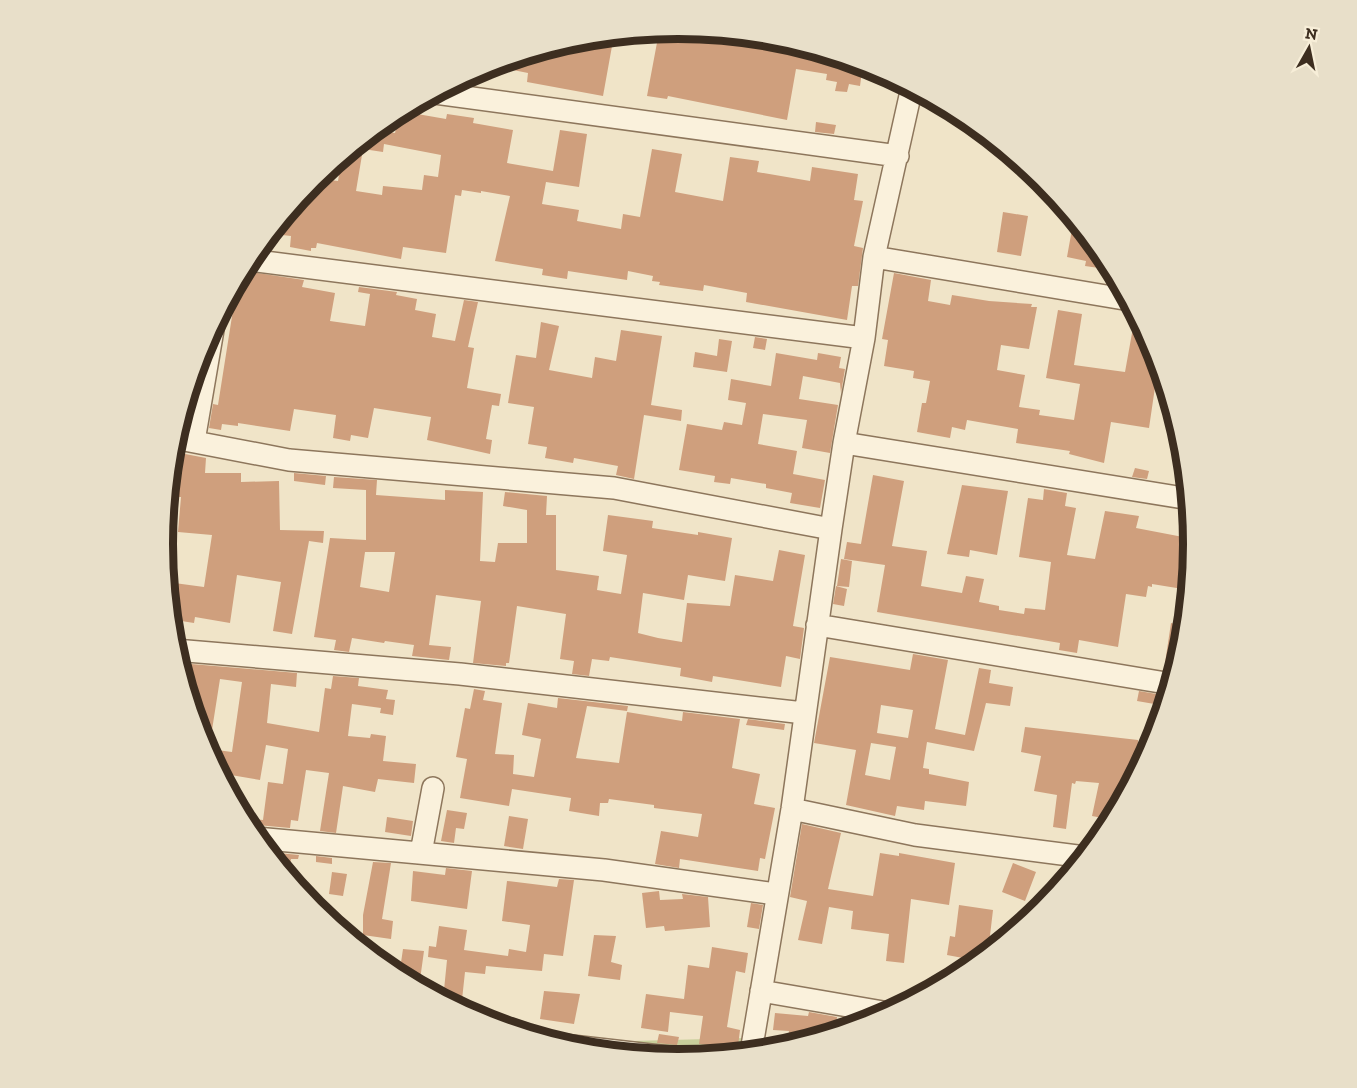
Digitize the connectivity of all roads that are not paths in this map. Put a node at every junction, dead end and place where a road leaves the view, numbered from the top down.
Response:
1 (448, 95) edge
2 (910, 96) edge
3 (898, 156) junction
4 (874, 257) junction
5 (260, 261) edge
6 (1119, 298) edge
7 (864, 338) junction
8 (184, 440) edge
9 (844, 443) junction
10 (1181, 498) edge
11 (831, 529) junction
12 (817, 625) junction
13 (185, 651) edge
14 (1164, 683) edge
15 (804, 713) junction
16 (433, 788) dead end
17 (792, 809) junction
18 (269, 839) edge
19 (421, 853) junction
20 (1075, 856) edge
21 (776, 894) junction
22 (761, 991) junction
23 (873, 1010) edge
24 (752, 1043) edge

1 - 3 street
2 - 3 street
3 - 4 street
4 - 6 street
4 - 7 street
5 - 7 street
7 - 9 street
8 - 11 street
9 - 10 street
9 - 11 street
11 - 12 street
12 - 14 street
12 - 15 street
13 - 15 street
15 - 17 street
16 - 19 street
17 - 20 street
17 - 21 street
18 - 19 street
19 - 21 street
21 - 22 street
22 - 23 street
22 - 24 street

